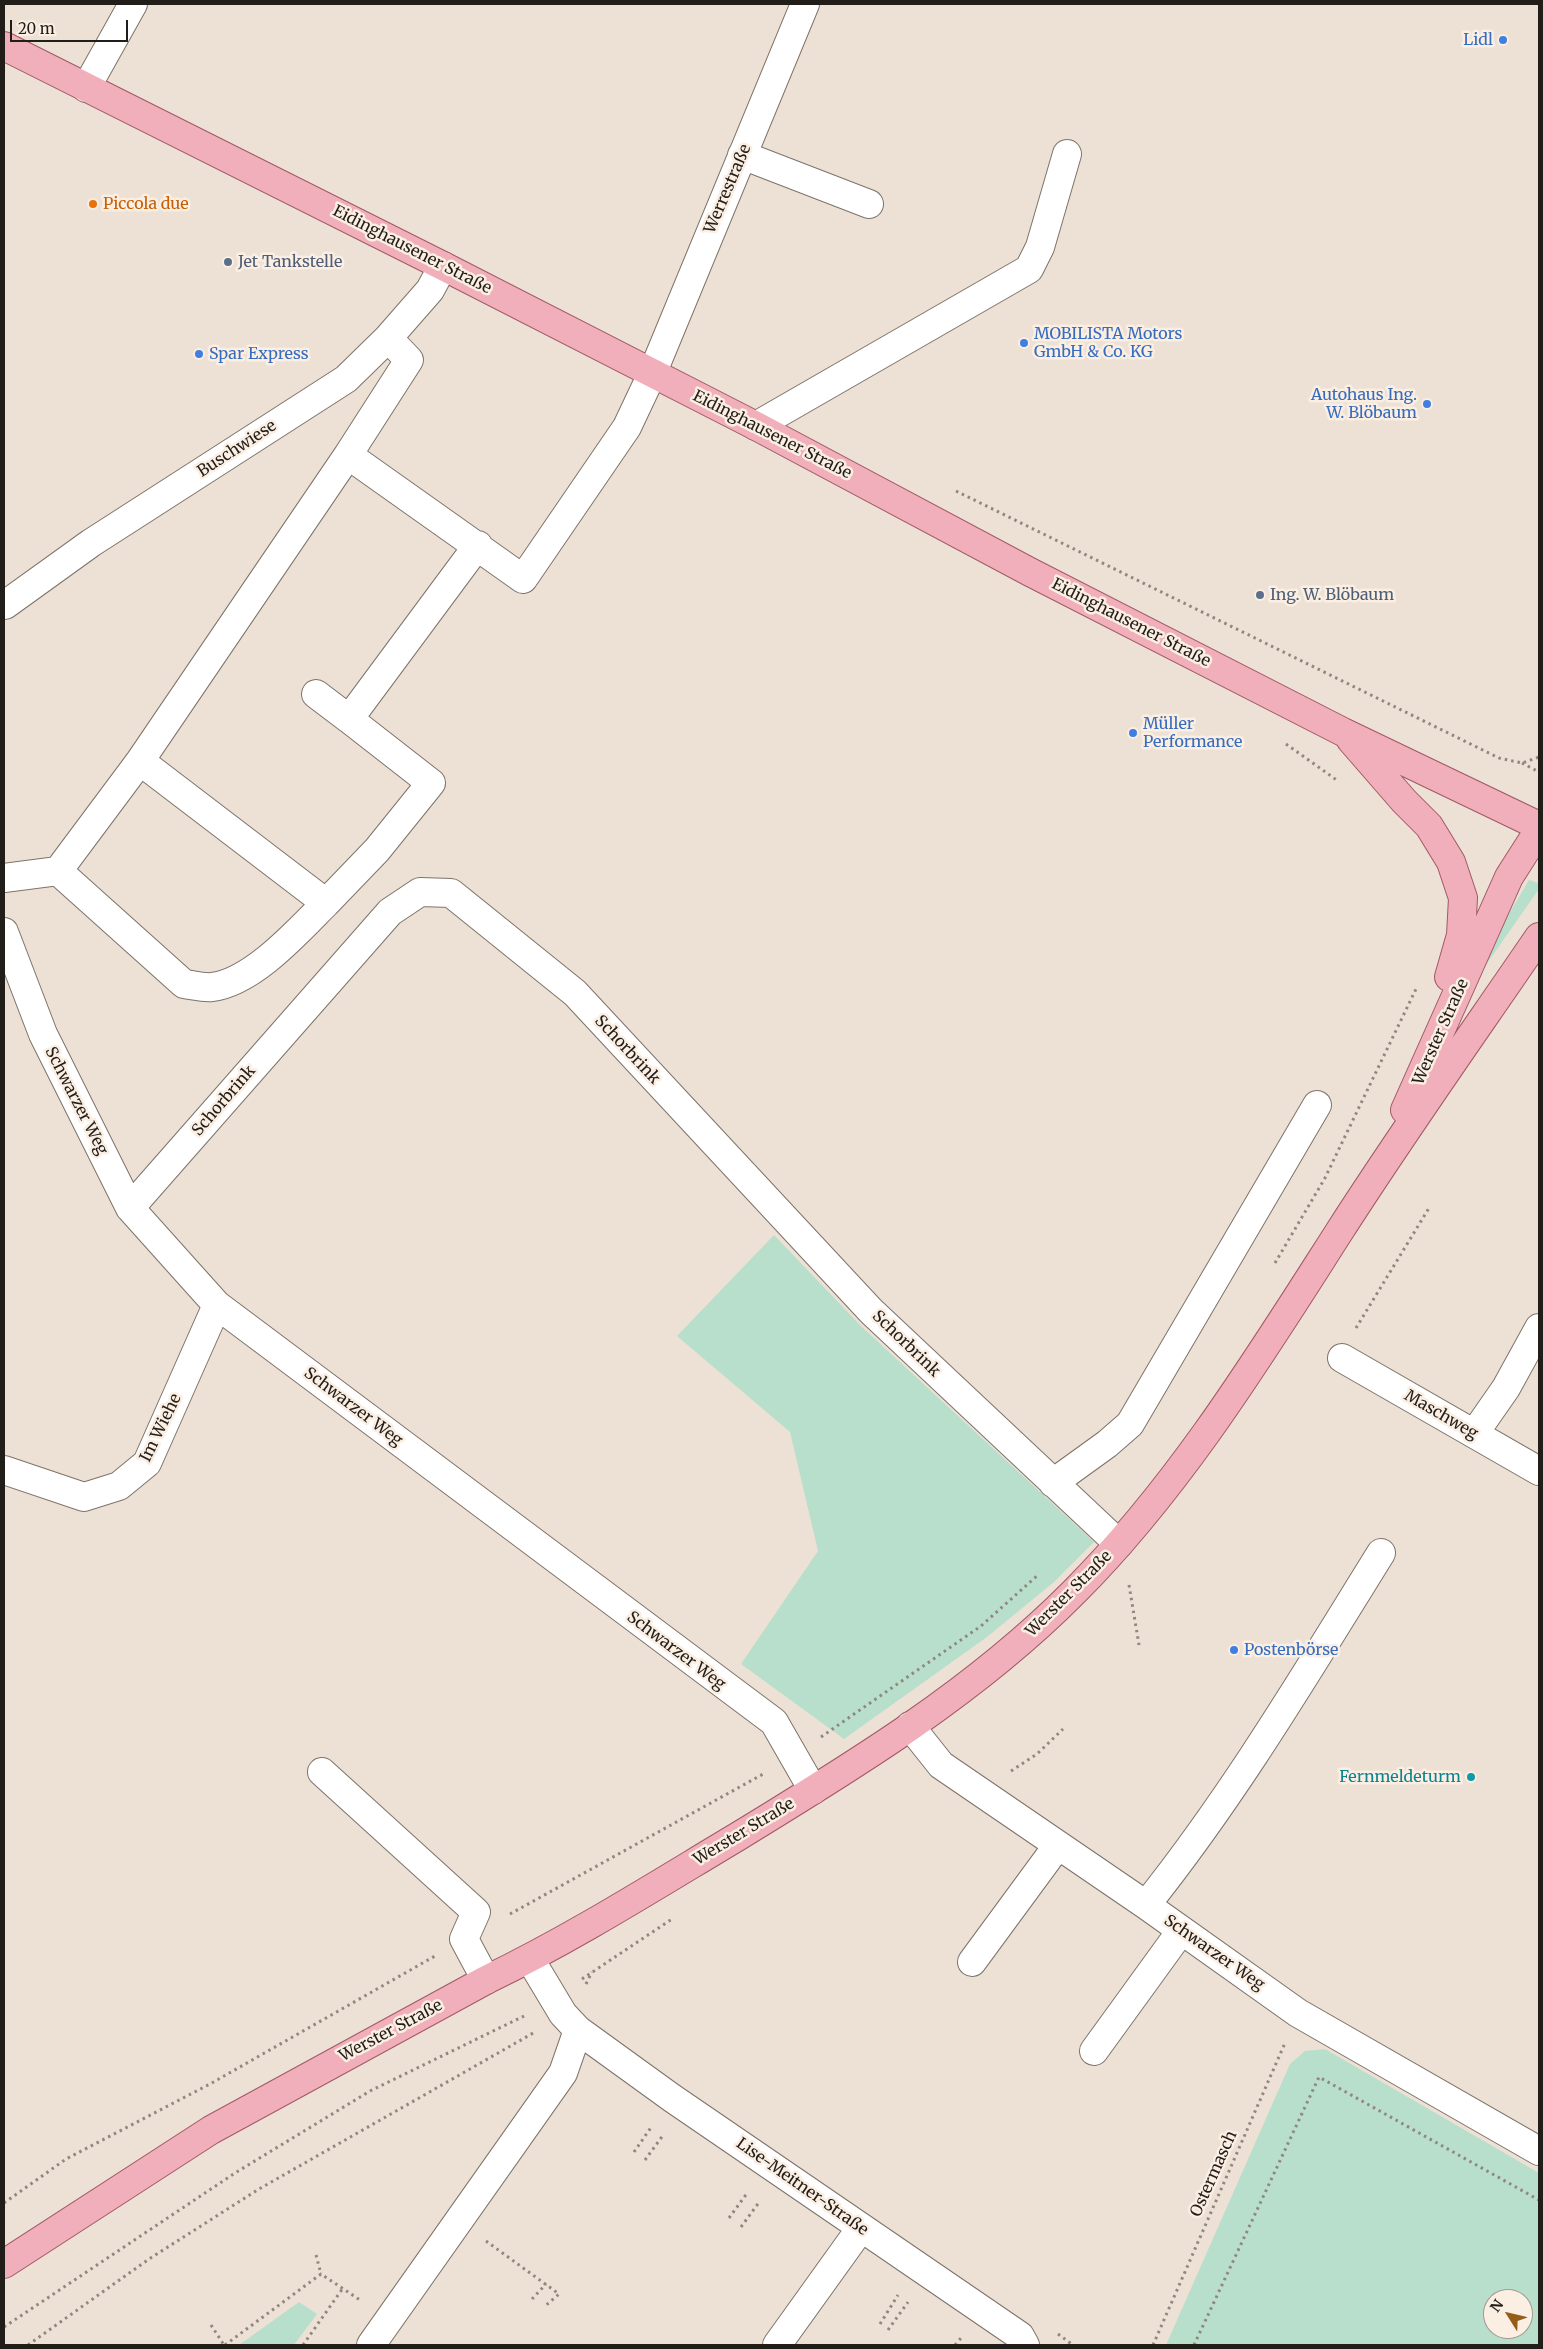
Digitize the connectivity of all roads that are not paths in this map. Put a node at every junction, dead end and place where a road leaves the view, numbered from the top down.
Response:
1 (133, 4) edge
2 (805, 4) edge
3 (4, 46) edge
4 (86, 88) junction
5 (1067, 154) dead end
6 (742, 155) junction
7 (869, 204) dead end
8 (443, 266) junction
9 (388, 338) junction
10 (652, 374) junction
11 (756, 426) junction
12 (348, 455) junction
13 (478, 545) junction
14 (4, 607) edge
15 (316, 694) dead end
16 (349, 719) junction
17 (1343, 732) junction
18 (140, 762) junction
19 (1539, 826) edge
20 (1539, 830) edge
21 (58, 871) junction
22 (4, 878) edge
23 (326, 902) junction
24 (1539, 937) edge
25 (4, 938) edge
26 (1413, 1094) junction
27 (1317, 1105) dead end
28 (130, 1208) junction
29 (1339, 1232) junction
30 (218, 1305) junction
31 (1539, 1328) edge
32 (1342, 1358) dead end
33 (1474, 1434) junction
34 (4, 1470) edge
35 (1539, 1470) edge
36 (1053, 1483) junction
37 (1119, 1544) junction
38 (1381, 1553) dead end
39 (910, 1726) junction
40 (322, 1772) dead end
41 (813, 1790) junction
42 (1058, 1845) junction
43 (1146, 1904) junction
44 (1181, 1931) junction
45 (530, 1959) junction
46 (972, 1962) dead end
47 (486, 1980) junction
48 (570, 2022) junction
49 (1094, 2051) dead end
50 (1539, 2151) edge
51 (861, 2228) junction
52 (4, 2264) edge
53 (371, 2345) edge
54 (777, 2345) edge
55 (1025, 2345) edge

1 - 4 street
2 - 6 street, Werrestraße
3 - 4 main road, Eidinghausener Straße
4 - 8 main road, Eidinghausener Straße
5 - 11 street
6 - 7 street
6 - 10 street, Werrestraße
8 - 9 street, Buschwiese
8 - 10 main road, Eidinghausener Straße
9 - 12 street
9 - 14 street, Buschwiese
10 - 11 main road, Eidinghausener Straße
10 - 13 street, Werrestraße
11 - 17 main road, Eidinghausener Straße
12 - 13 street
12 - 18 street
13 - 16 street
15 - 16 street
16 - 23 street
17 - 19 main road, Eidinghausener Straße
17 - 26 main road
18 - 21 street
18 - 23 street
20 - 26 main road, Werster Straße
21 - 22 street
21 - 23 street
24 - 29 main road, Werster Straße
25 - 28 street, Schwarzer Weg
26 - 29 main road, Werster Straße
27 - 36 street
28 - 30 street, Schwarzer Weg
28 - 36 street, Schorbrink
29 - 37 main road, Werster Straße
30 - 34 street, Im Wiehe
30 - 41 street, Schwarzer Weg
31 - 33 street
32 - 33 street, Maschweg
33 - 35 street, Maschweg
36 - 37 street, Schorbrink
37 - 39 main road, Werster Straße
38 - 43 street
39 - 41 main road, Werster Straße
39 - 42 street, Schwarzer Weg
40 - 47 street
41 - 45 main road, Werster Straße
42 - 43 street, Schwarzer Weg
42 - 46 street
43 - 44 street, Schwarzer Weg
44 - 49 street
44 - 50 street, Schwarzer Weg
45 - 47 main road, Werster Straße
45 - 48 street, Lise-Meitner-Straße
47 - 52 main road, Werster Straße
48 - 51 street, Lise-Meitner-Straße
48 - 53 street
51 - 54 street
51 - 55 street, Lise-Meitner-Straße

